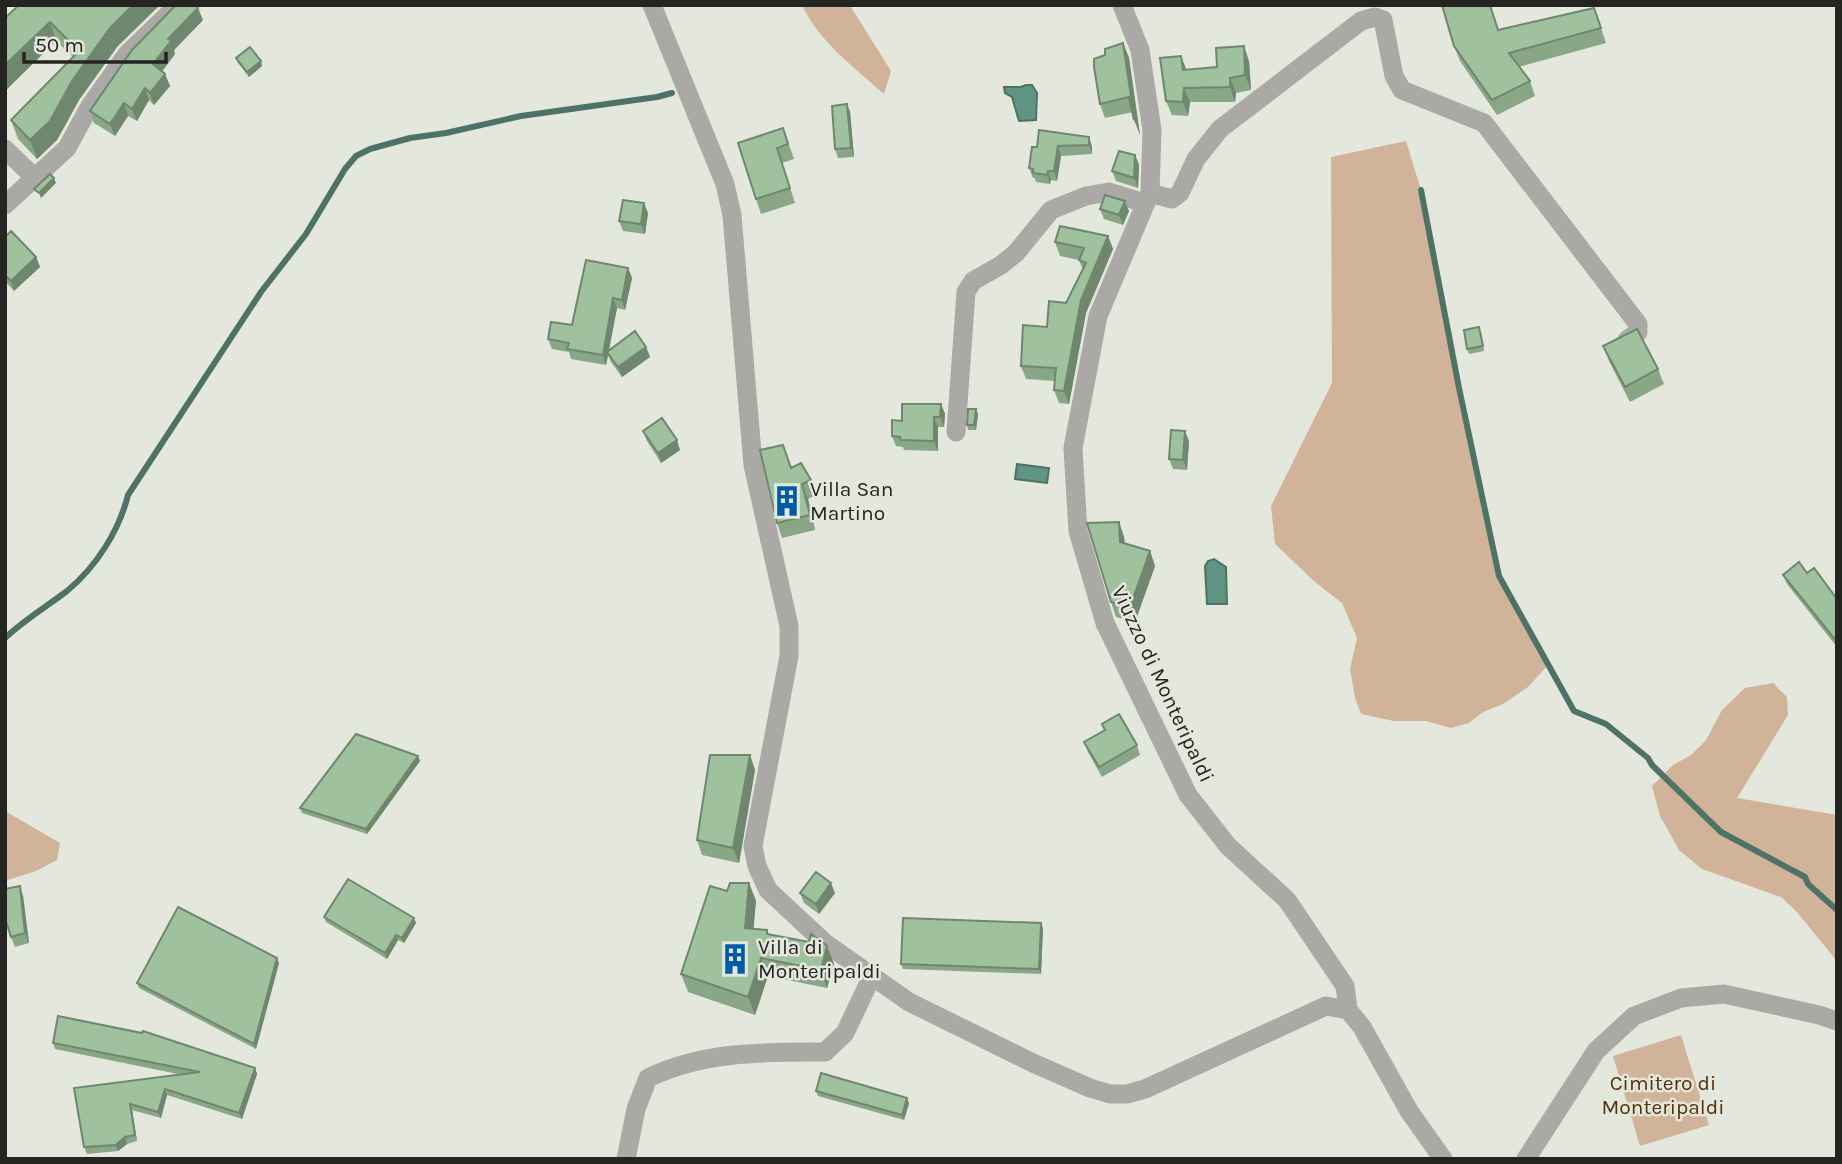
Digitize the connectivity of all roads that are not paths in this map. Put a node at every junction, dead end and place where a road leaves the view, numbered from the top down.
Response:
1 (178, 5) edge
2 (652, 5) edge
3 (1122, 5) edge
4 (5, 149) edge
5 (35, 178) junction
6 (1147, 198) junction
7 (5, 205) edge
8 (1627, 340) edge
9 (956, 432) dead end
10 (872, 976) junction
11 (1348, 1010) junction
12 (1837, 1021) edge
13 (626, 1159) edge
14 (1443, 1159) edge
15 (1526, 1159) edge

1 - 5 street
2 - 10 street
3 - 6 street, Viuzzo di Monteripaldi
4 - 5 street
5 - 7 street
6 - 8 street
6 - 9 street
6 - 11 street, Viuzzo di Monteripaldi
10 - 11 street
10 - 13 street
11 - 14 street
12 - 15 street

